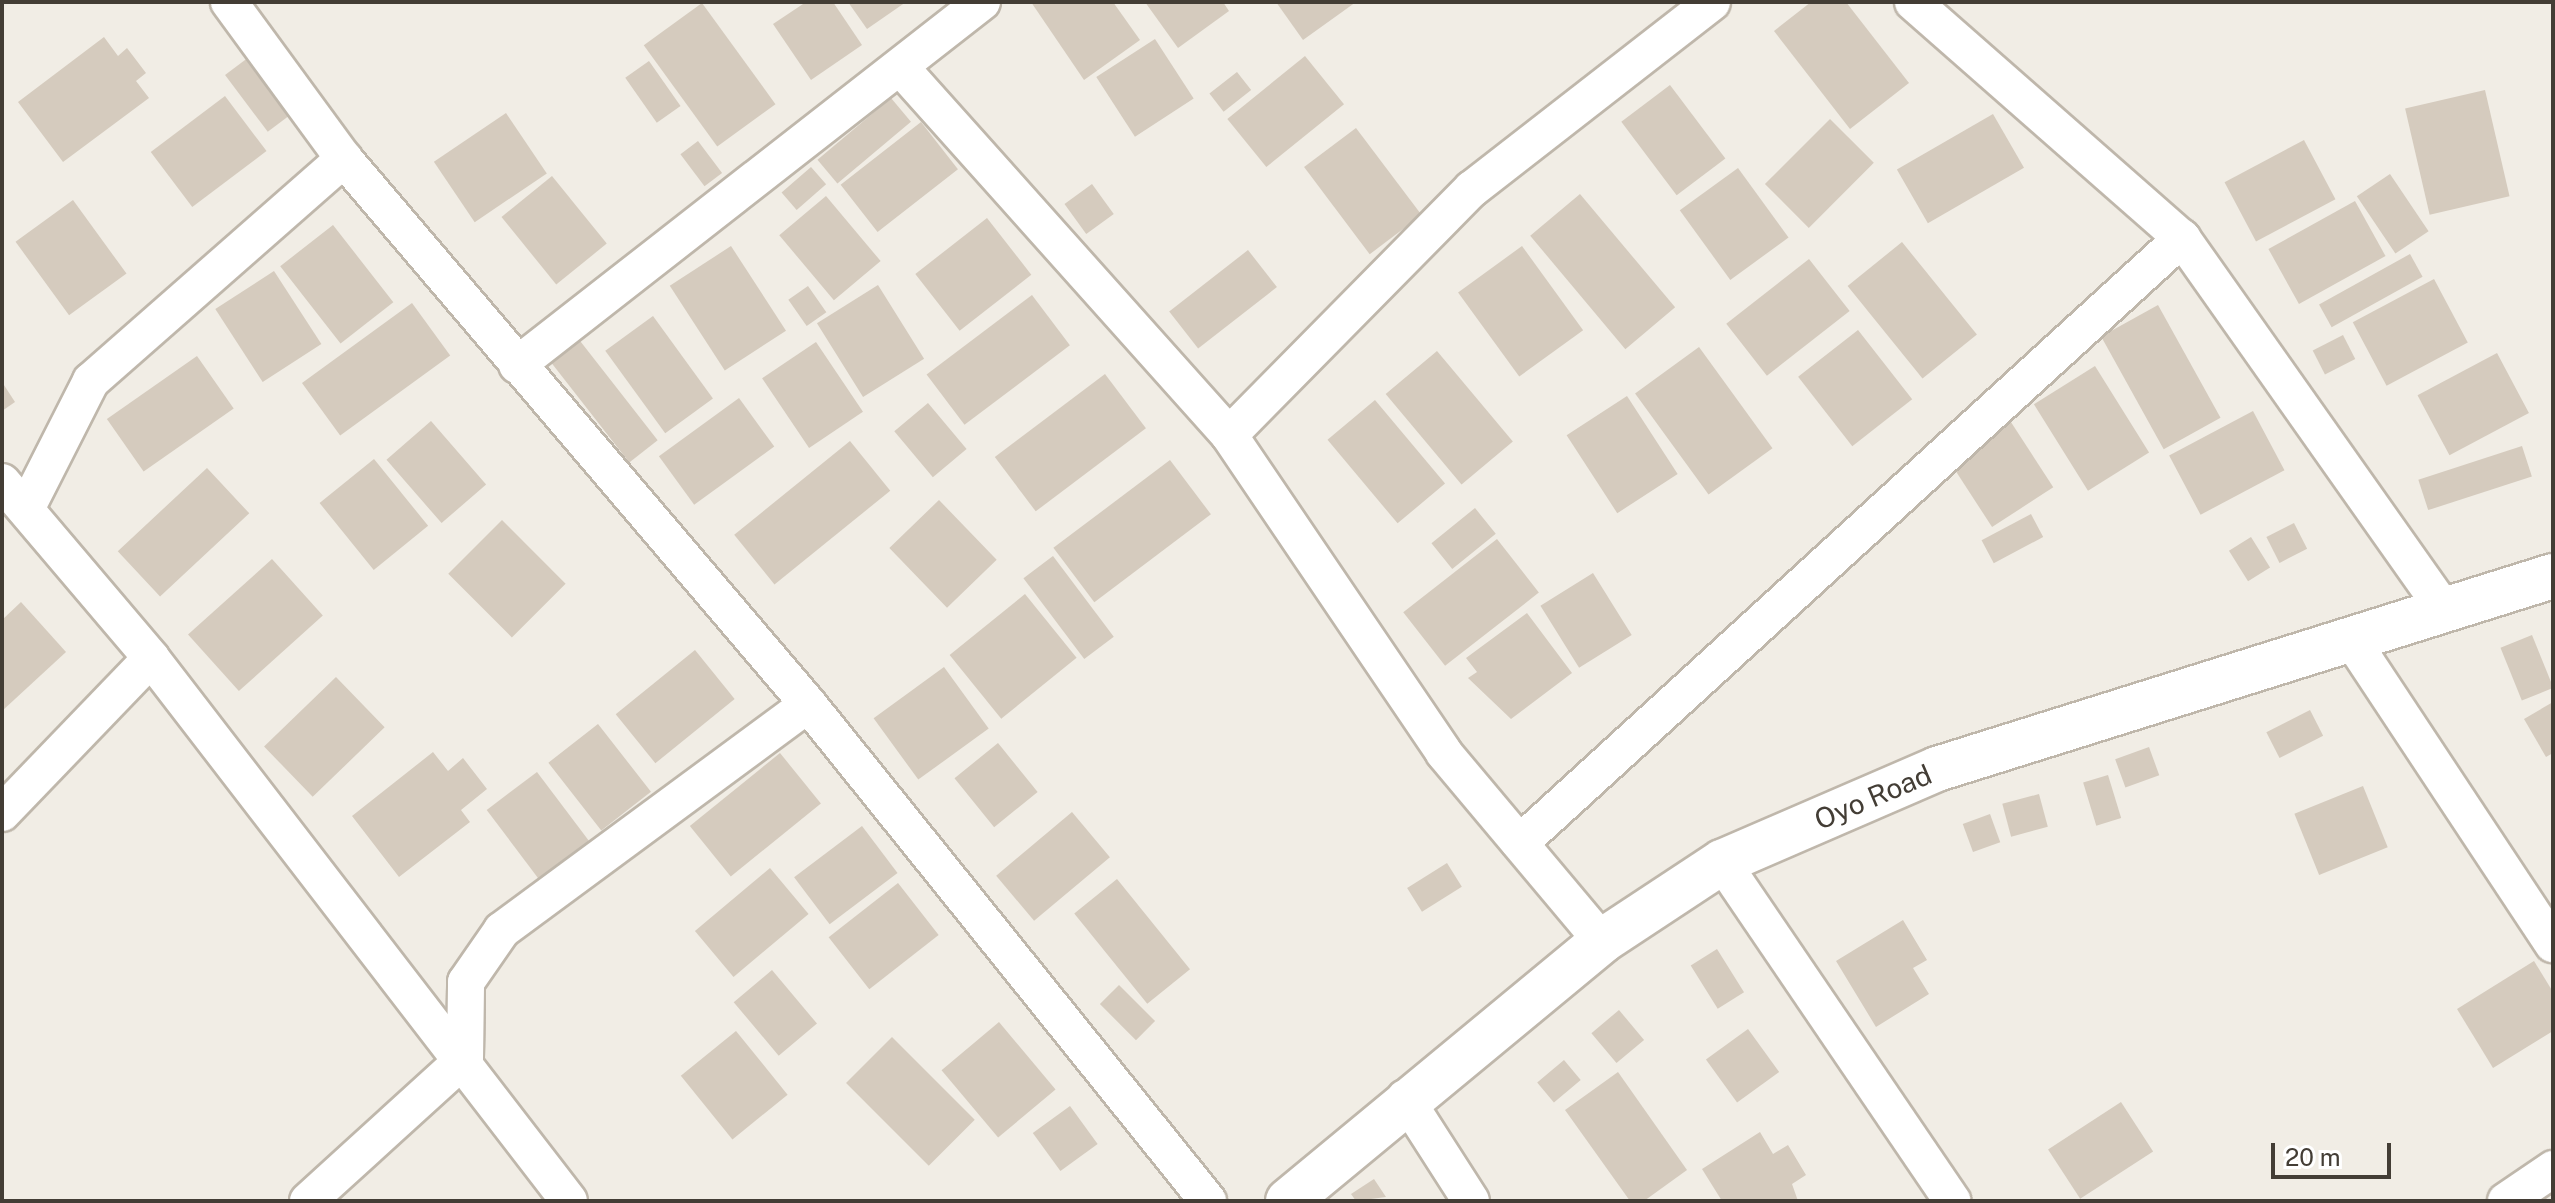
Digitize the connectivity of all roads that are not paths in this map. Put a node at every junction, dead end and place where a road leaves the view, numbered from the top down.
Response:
1 (229, 2) edge
2 (982, 2) edge
3 (1712, 2) edge
4 (1913, 2) edge
5 (901, 68) junction
6 (344, 159) junction
7 (2182, 238) junction
8 (517, 365) junction
9 (1229, 435) junction
10 (2, 482) edge
11 (26, 509) junction
12 (2553, 576) edge
13 (2444, 609) junction
14 (2351, 639) junction
15 (151, 658) junction
16 (808, 704) junction
17 (2, 813) edge
18 (1520, 843) junction
19 (1722, 862) junction
20 (1602, 941) junction
21 (2553, 944) edge
22 (465, 1058) junction
23 (1405, 1098) junction
24 (2553, 1169) edge
25 (308, 1201) edge
26 (569, 1201) edge
27 (1208, 1201) edge
28 (1288, 1201) edge
29 (1471, 1201) edge
30 (1952, 1201) edge
31 (2506, 1201) edge

1 - 6 street
2 - 5 street
3 - 9 street
4 - 7 street
5 - 8 street
5 - 9 street
6 - 8 street
6 - 11 street
7 - 13 street
7 - 18 street
8 - 16 street
9 - 18 street
10 - 11 street
11 - 15 street
12 - 13 street, Oyo Road
13 - 14 street, Oyo Road
14 - 19 street, Oyo Road
14 - 21 street
15 - 17 street
15 - 22 street
16 - 22 street
16 - 27 street
18 - 20 street
19 - 20 street, Oyo Road
19 - 30 street
20 - 23 street, Oyo Road
22 - 25 street
22 - 26 street
23 - 28 street, Oyo Road
23 - 29 street
24 - 31 street

